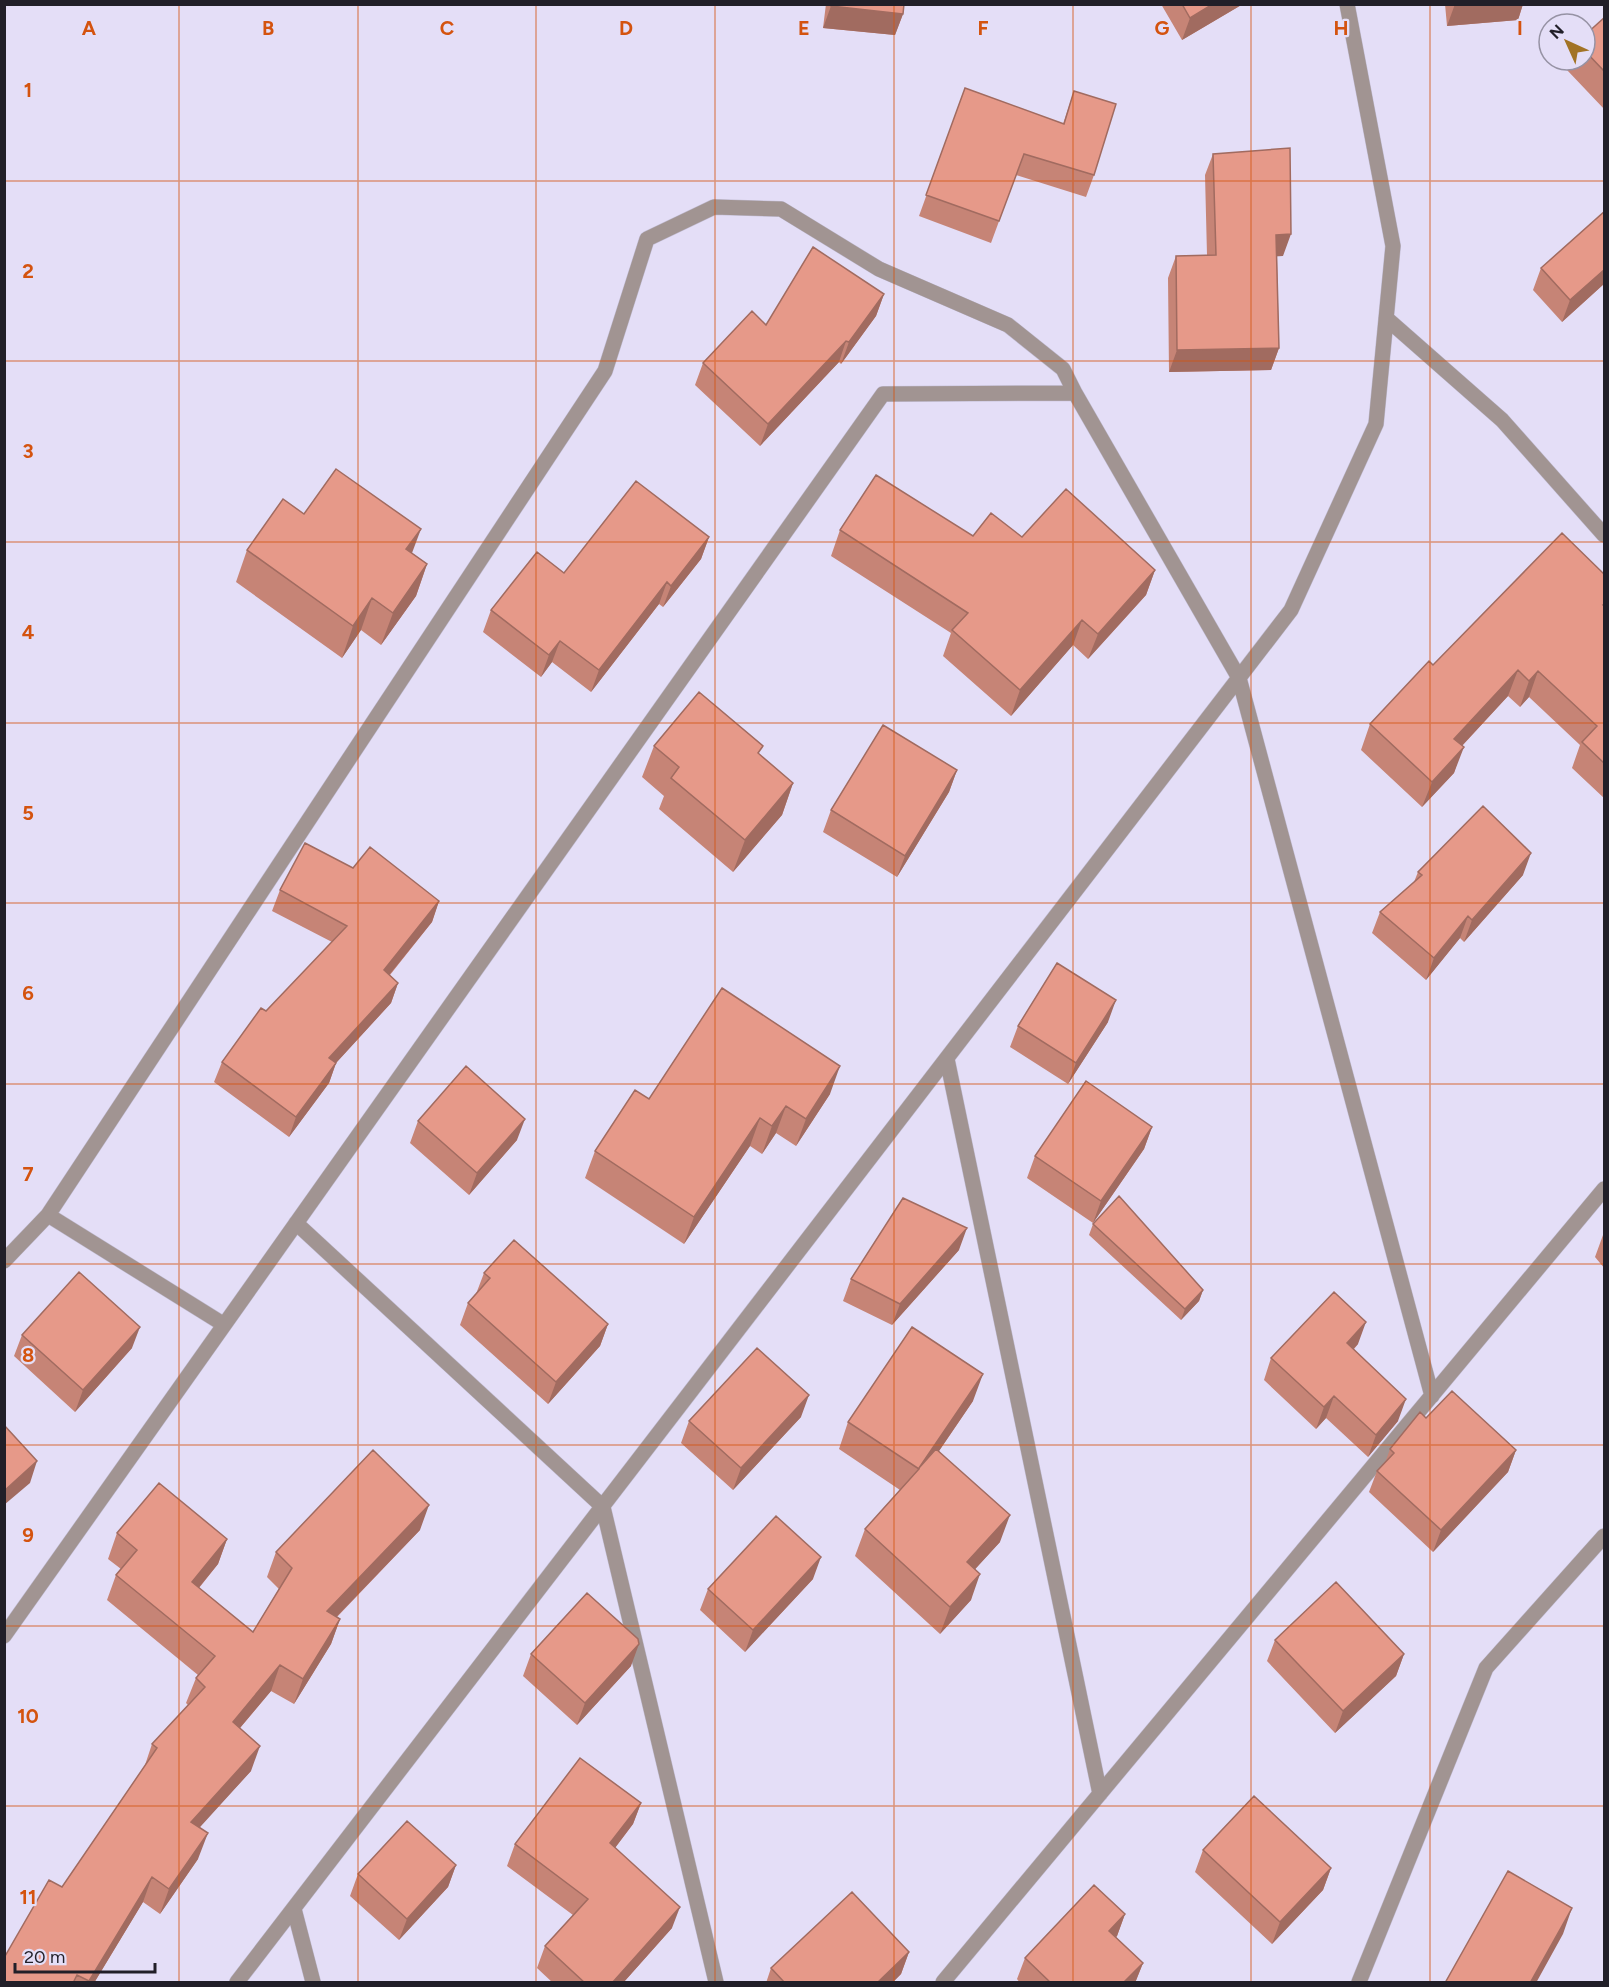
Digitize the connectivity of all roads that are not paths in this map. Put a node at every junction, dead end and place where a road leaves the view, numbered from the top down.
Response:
1 (1347, 4) edge
2 (1386, 318) junction
3 (1075, 393) junction
4 (1605, 535) edge
5 (1239, 678) junction
6 (947, 1059) junction
7 (1605, 1189) edge
8 (48, 1215) junction
9 (296, 1223) junction
10 (4, 1261) edge
11 (223, 1324) junction
12 (1432, 1396) junction
13 (603, 1507) junction
14 (1605, 1536) edge
15 (4, 1636) edge
16 (1100, 1794) junction
17 (294, 1909) junction
18 (237, 1983) edge
19 (313, 1983) edge
20 (716, 1983) edge
21 (943, 1983) edge
22 (1359, 1983) edge

1 - 2 street
2 - 4 street
2 - 5 street
3 - 5 street
3 - 8 street
3 - 9 street
5 - 6 street
5 - 12 street
6 - 13 street
6 - 16 street
7 - 12 street
8 - 10 street
8 - 11 street
9 - 11 street
9 - 13 street
11 - 15 street
12 - 16 street
13 - 17 street
13 - 20 street
14 - 22 street
16 - 21 street
17 - 18 street
17 - 19 street

